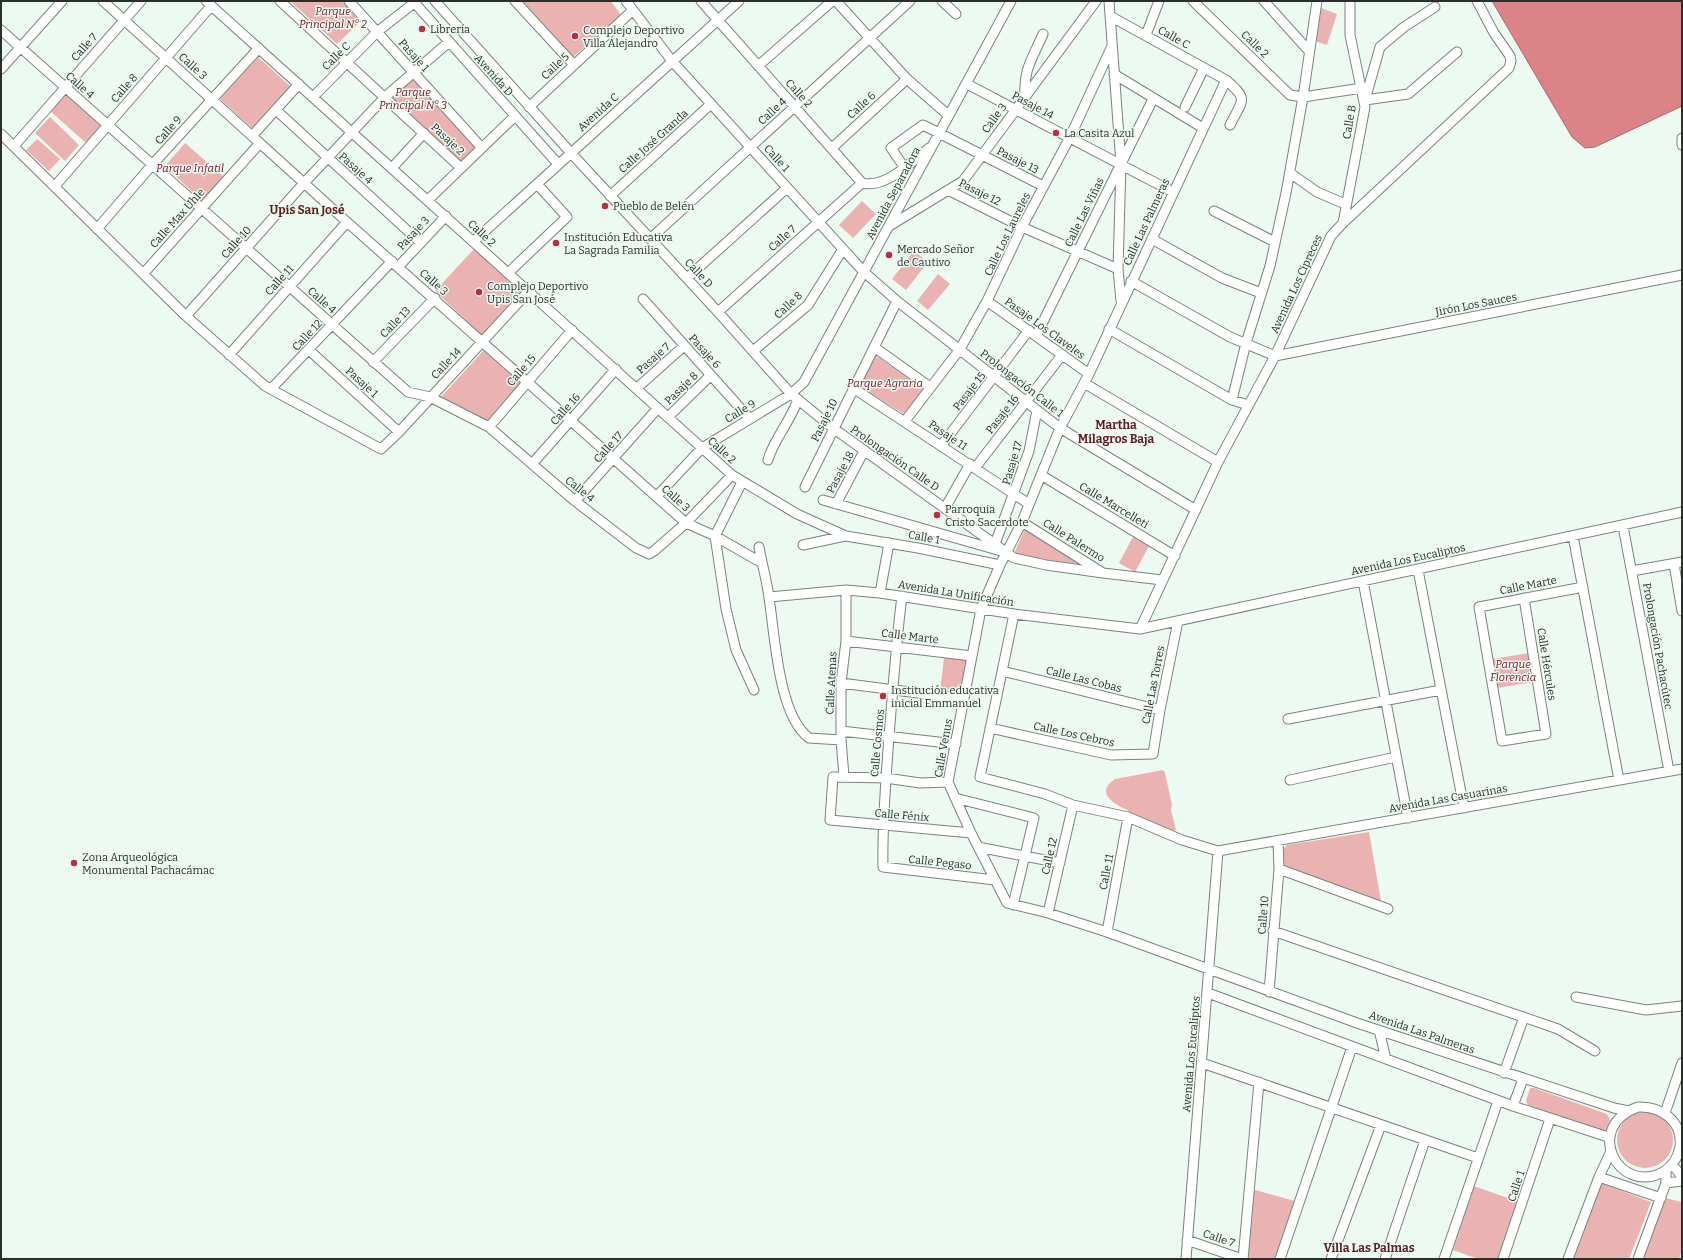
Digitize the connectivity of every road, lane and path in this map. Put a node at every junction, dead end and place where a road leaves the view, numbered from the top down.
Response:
1 (62, 1) edge
2 (103, 1) edge
3 (141, 1) edge
4 (280, 1) edge
5 (349, 1) edge
6 (435, 1) edge
7 (516, 1) edge
8 (626, 1) edge
9 (701, 1) edge
10 (739, 1) edge
11 (832, 1) edge
12 (836, 1) edge
13 (910, 1) edge
14 (942, 1) edge
15 (1011, 1) edge
16 (1096, 1) edge
17 (1109, 1) edge
18 (1159, 1) edge
19 (1193, 1) edge
20 (1264, 1) edge
21 (1317, 1) edge
22 (1350, 1) edge
23 (1477, 1) edge
24 (413, 2) edge
25 (208, 3) edge
26 (1435, 8) dead end
27 (632, 11) junction
28 (956, 14) dead end
29 (1110, 16) junction
30 (124, 20) junction
31 (717, 21) junction
32 (1, 30) edge
33 (377, 32) junction
34 (1043, 34) dead end
35 (1146, 35) junction
36 (869, 38) junction
37 (449, 42) junction
38 (1112, 46) junction
39 (21, 48) junction
40 (259, 48) junction
41 (1309, 51) junction
42 (1457, 52) dead end
43 (166, 58) junction
44 (672, 61) junction
45 (346, 62) junction
46 (574, 65) junction
47 (758, 66) junction
48 (1204, 68) junction
49 (1, 69) edge
50 (414, 72) junction
51 (1114, 74) junction
52 (906, 79) junction
53 (1226, 80) junction
54 (299, 84) junction
55 (967, 84) junction
56 (64, 87) junction
57 (1362, 88) junction
58 (313, 96) junction
59 (1025, 96) junction
60 (385, 97) junction
61 (1303, 97) junction
62 (212, 99) junction
63 (1153, 99) junction
64 (1365, 100) junction
65 (711, 104) junction
66 (529, 107) junction
67 (795, 107) junction
68 (1185, 107) dead end
69 (1016, 109) junction
70 (276, 110) junction
71 (948, 115) junction
72 (515, 116) junction
73 (108, 125) junction
74 (1230, 125) dead end
75 (1204, 128) junction
76 (353, 133) junction
77 (424, 133) junction
78 (939, 133) junction
79 (1, 134) edge
80 (252, 136) junction
81 (1070, 137) junction
82 (1682, 138) edge
83 (260, 143) junction
84 (1682, 145) edge
85 (14, 146) junction
86 (932, 146) junction
87 (751, 147) junction
88 (482, 148) junction
89 (832, 148) junction
90 (571, 153) junction
91 (982, 155) junction
92 (329, 158) junction
93 (558, 164) junction
94 (1121, 164) junction
95 (152, 165) junction
96 (904, 167) junction
97 (392, 168) junction
98 (461, 168) junction
99 (1290, 173) junction
100 (304, 183) junction
101 (862, 183) junction
102 (537, 184) junction
103 (55, 186) junction
104 (1043, 186) junction
105 (787, 188) junction
106 (948, 190) junction
107 (1173, 192) junction
108 (610, 196) junction
109 (428, 200) junction
110 (1345, 204) junction
111 (201, 209) junction
112 (1214, 211) dead end
113 (446, 216) junction
114 (347, 222) junction
115 (818, 222) junction
116 (1343, 223) junction
117 (889, 225) junction
118 (1022, 227) junction
119 (97, 229) junction
120 (650, 239) junction
121 (1152, 239) junction
122 (474, 241) junction
123 (1275, 242) junction
124 (421, 243) junction
125 (246, 249) junction
126 (842, 249) junction
127 (1078, 251) junction
128 (395, 264) junction
129 (1118, 269) junction
130 (864, 271) junction
131 (508, 273) junction
132 (143, 274) junction
133 (1682, 275) edge
134 (687, 278) junction
135 (1131, 281) junction
136 (289, 286) junction
137 (528, 292) junction
138 (1261, 293) junction
139 (435, 298) junction
140 (643, 300) dead end
141 (897, 301) junction
142 (988, 301) junction
143 (1122, 302) junction
144 (718, 312) junction
145 (186, 316) junction
146 (332, 325) junction
147 (1109, 329) junction
148 (572, 330) junction
149 (1032, 333) junction
150 (483, 341) junction
151 (1246, 343) junction
152 (684, 346) junction
153 (874, 347) junction
154 (960, 349) junction
155 (309, 350) junction
156 (753, 351) junction
157 (229, 355) junction
158 (1062, 355) junction
159 (1275, 356) junction
160 (373, 362) junction
161 (616, 369) junction
162 (1089, 374) junction
163 (711, 375) junction
164 (994, 378) junction
165 (528, 381) junction
166 (1084, 383) junction
167 (930, 387) junction
168 (637, 388) junction
169 (853, 388) junction
170 (272, 389) junction
171 (795, 396) junction
172 (430, 397) junction
173 (1232, 400) junction
174 (1026, 402) junction
175 (1248, 405) junction
176 (658, 408) junction
177 (1037, 410) junction
178 (668, 417) junction
179 (750, 419) junction
180 (571, 420) junction
181 (904, 421) junction
182 (489, 427) junction
183 (833, 428) junction
184 (1060, 428) junction
185 (399, 432) junction
186 (941, 446) junction
187 (702, 448) junction
188 (864, 451) junction
189 (614, 458) junction
190 (768, 460) dead end
191 (1218, 462) junction
192 (532, 464) junction
193 (972, 466) junction
194 (732, 475) junction
195 (1041, 475) junction
196 (742, 482) junction
197 (805, 487) dead end
198 (1014, 494) junction
199 (656, 496) junction
200 (823, 500) dead end
201 (576, 502) junction
202 (836, 504) junction
203 (1029, 504) junction
204 (945, 508) junction
205 (1196, 510) junction
206 (1682, 512) edge
207 (1022, 522) junction
208 (686, 523) junction
209 (1623, 526) junction
210 (715, 536) junction
211 (846, 536) junction
212 (1573, 536) junction
213 (889, 543) junction
214 (995, 544) junction
215 (803, 545) dead end
216 (759, 547) dead end
217 (1006, 552) junction
218 (1175, 556) junction
219 (762, 563) junction
220 (1678, 563) edge
221 (1000, 565) junction
222 (1418, 570) junction
223 (1632, 571) junction
224 (1104, 573) junction
225 (1162, 580) junction
226 (1363, 581) junction
227 (1583, 587) junction
228 (846, 590) junction
229 (880, 593) junction
230 (902, 596) junction
231 (769, 597) junction
232 (1524, 598) junction
233 (981, 609) junction
234 (1682, 611) edge
235 (1014, 614) junction
236 (1178, 621) junction
237 (1140, 629) junction
238 (846, 640) junction
239 (895, 646) junction
240 (972, 656) junction
241 (1002, 672) junction
242 (841, 684) junction
243 (754, 690) dead end
244 (1441, 690) junction
245 (893, 691) junction
246 (964, 699) junction
247 (1386, 700) junction
248 (1160, 710) junction
249 (1288, 719) dead end
250 (990, 728) junction
251 (841, 735) junction
252 (890, 736) junction
253 (1502, 741) joint
254 (956, 744) junction
255 (1153, 754) joint
256 (1396, 757) junction
257 (1682, 769) edge
258 (1669, 771) junction
259 (844, 776) junction
260 (886, 778) junction
261 (1290, 780) dead end
262 (1619, 780) junction
263 (948, 782) junction
264 (955, 798) junction
265 (1073, 805) junction
266 (1464, 808) junction
267 (1128, 817) junction
268 (1408, 818) junction
269 (882, 825) junction
270 (971, 833) junction
271 (1278, 840) junction
272 (978, 848) junction
273 (1218, 851) junction
274 (1025, 856) junction
275 (1060, 864) junction
276 (883, 868) joint
277 (1279, 869) junction
278 (995, 880) junction
279 (1010, 904) junction
280 (1388, 909) dead end
281 (1048, 913) junction
282 (1273, 931) junction
283 (1107, 932) junction
284 (1210, 969) junction
285 (1269, 992) junction
286 (1208, 993) junction
287 (1576, 997) dead end
288 (1682, 1006) edge
289 (1524, 1017) junction
290 (1379, 1030) junction
291 (1352, 1047) junction
292 (1595, 1051) dead end
293 (1386, 1059) junction
294 (1202, 1063) junction
295 (1682, 1063) edge
296 (1504, 1073) junction
297 (1523, 1079) junction
298 (1259, 1082) junction
299 (1498, 1100) junction
300 (1513, 1106) junction
301 (1331, 1107) junction
302 (1629, 1111) junction
303 (1665, 1113) junction
304 (1550, 1119) junction
305 (1382, 1125) junction
306 (1608, 1137) junction
307 (1425, 1140) junction
308 (1611, 1151) junction
309 (1478, 1158) junction
310 (1669, 1168) junction
311 (1599, 1177) junction
312 (1682, 1177) edge
313 (1682, 1181) edge
314 (1666, 1184) junction
315 (1660, 1198) junction
316 (1187, 1240) junction
317 (1186, 1259) edge
318 (1243, 1259) edge
319 (1280, 1259) edge
320 (1331, 1259) edge
321 (1385, 1259) edge
322 (1444, 1259) edge
323 (1503, 1259) edge
324 (1568, 1259) edge
325 (1638, 1259) edge

1 - 39 street
2 - 30 street, Calle 3
3 - 30 street, Calle 7
4 - 45 street, Pasaje 2
5 - 33 street
6 - 66 street, Avenida D
7 - 46 street
8 - 27 street
9 - 31 street
10 - 31 street, Avenida C
11 - 47 street
12 - 36 street
13 - 36 street, Calle 4
14 - 28 street
15 - 55 street, Avenida Separadora
16 - 59 street, Calle 3
17 - 29 street
18 - 35 street
19 - 61 street, Calle 2
20 - 41 street
21 - 41 street
22 - 57 street, Calle B
23 - 116 street, Avenida Los Cipreces
24 - 33 street, Calle C
24 - 37 street, Avenida D
25 - 40 street, Calle 2
25 - 43 street, Calle 8
26 - 64 street
27 - 44 street
27 - 46 street, Calle 5
29 - 35 street, Calle C
29 - 38 street
30 - 43 street, Calle 3
30 - 56 street, Calle 7
31 - 44 street, Avenida C
31 - 47 street, Calle 2
32 - 39 street, Calle 4
33 - 45 street, Calle C
33 - 50 street, Pasaje 1
34 - 59 street
35 - 48 street, Calle C
36 - 52 street
36 - 67 street, Calle 4
37 - 50 street
37 - 72 street, Avenida D
38 - 51 street
38 - 81 street, Calle Los Laureles
39 - 49 street
39 - 56 street, Calle 4
40 - 54 street, Calle 2
40 - 62 street, Calle 9
41 - 61 street
42 - 64 street
43 - 62 street, Calle 3
43 - 73 street, Calle 8
44 - 65 street, Calle 1
44 - 90 street, Avenida C
45 - 58 street, Calle C
45 - 60 street, Pasaje 2
46 - 66 street, Calle 5
47 - 67 street, Calle 2
48 - 53 street, Calle C
48 - 68 street
50 - 60 street
50 - 88 street, Pasaje 1
51 - 63 street
51 - 94 street
52 - 71 street
52 - 89 street, Calle 6
53 - 74 street, Calle C
53 - 75 street, Calle Las Palmeras
54 - 58 street, Calle 2
54 - 70 street
55 - 69 street, Pasaje 14
55 - 71 street, Avenida Separadora
56 - 73 street, Calle 4
56 - 85 street, Calle 7
57 - 61 street
57 - 64 street, Calle B
58 - 76 street, Calle 2
59 - 69 street, Calle 3
60 - 76 street
60 - 77 street, Pasaje 2
61 - 99 street
62 - 80 street, Calle 3
62 - 95 street, Calle 9
63 - 75 street
63 - 94 street, Calle Las Viñas
64 - 110 street, Calle B
65 - 87 street, Calle 1
65 - 108 street, Calle José Granda
66 - 90 street, Avenida D
67 - 87 street, Calle 4
67 - 89 street, Calle 2
69 - 81 street, Pasaje 14
69 - 91 street, Calle 3
70 - 80 street
70 - 92 street, Pasaje 4
71 - 78 street, Avenida Separadora
72 - 88 street
72 - 93 street, Avenida D
73 - 95 street, Calle 4
73 - 103 street, Calle 8
75 - 107 street, Calle Las Palmeras
76 - 92 street, Calle 10
76 - 97 street, Calle 2
77 - 97 street
77 - 98 street, Pasaje 2
78 - 86 street, Avenida Separadora
78 - 91 street, Pasaje 13
78 - 96 street, Pasaje 13
79 - 85 street
80 - 83 street, Calle 3
81 - 94 street, Pasaje 14
81 - 104 street, Calle Los Laureles
82 - 84 street
83 - 100 street, Calle 3
83 - 111 street, Calle Max Uhle
85 - 103 street
86 - 96 street
86 - 117 street, Avenida Separadora
87 - 105 street, Calle 1
87 - 120 street, Calle 4
88 - 98 street
89 - 101 street, Calle 2
90 - 93 street, Avenida C
90 - 108 street, Calle D
91 - 104 street, Pasaje 13
91 - 106 street, Calle 3
92 - 100 street, Calle 10
92 - 124 street, Pasaje 4
93 - 102 street, Avenida C
94 - 107 street, Pasaje 14
94 - 127 street, Calle Las Viñas
94 - 129 street
95 - 111 street, Calle 4
95 - 119 street, Calle 9
96 - 101 street
97 - 109 street, Calle 2
98 - 109 street
99 - 110 street
99 - 123 street
100 - 114 street, Calle 3
100 - 125 street, Calle 10
101 - 115 street, Calle 7
102 - 122 street, Avenida C
102 - 131 street
103 - 119 street
104 - 118 street, Calle Los Laureles
105 - 115 street, Calle 1
105 - 134 street
106 - 117 street, Calle 3
106 - 118 street, Pasaje 12
107 - 121 street, Calle Las Palmeras
108 - 120 street, Calle D
109 - 113 street, Calle 2
110 - 116 street, Calle B
111 - 125 street, Calle 4
111 - 132 street, Calle Max Uhle
112 - 123 street
113 - 122 street, Calle 2
113 - 124 street, Pasaje 3
114 - 128 street, Calle 3
114 - 136 street, Calle 11
115 - 126 street, Calle 1
115 - 144 street, Calle 7
116 - 159 street, Avenida Los Cipreces
117 - 130 street, Avenida Separadora
118 - 127 street, Pasaje 12
118 - 142 street, Calle Los Laureles
119 - 132 street
120 - 134 street, Calle D
121 - 135 street, Calle Las Palmeras
121 - 138 street
122 - 131 street, Calle 2
123 - 138 street
124 - 128 street, Pasaje 3
125 - 136 street, Calle 4
125 - 145 street, Calle 10
126 - 130 street, Calle 1
126 - 156 street, Calle 8
127 - 129 street, Pasaje 12
127 - 149 street, Calle Las Viñas
128 - 139 street, Calle 3
128 - 146 street, Calle 12
129 - 143 street
130 - 141 street, Prolongación Calle 1
130 - 171 street, Avenida Separadora
131 - 137 street, Calle 2
132 - 145 street
133 - 159 street, Jirón Los Sauces
134 - 144 street, Calle D
135 - 143 street, Calle Las Palmeras
135 - 151 street
136 - 146 street, Calle 4
136 - 157 street, Calle 11
137 - 148 street, Calle 2
137 - 150 street, Calle 14
138 - 151 street
139 - 150 street, Calle 3
139 - 160 street, Calle 13
140 - 152 street, Pasaje 6
141 - 153 street, Pasaje 10
141 - 154 street, Prolongación Calle 1
142 - 149 street, Pasaje Los Claveles
142 - 154 street, Calle Los Laureles
143 - 147 street, Calle Las Palmeras
144 - 156 street, Calle D
145 - 157 street
146 - 155 street, Calle 12
146 - 160 street, Calle 4
147 - 162 street, Calle Las Palmeras
147 - 173 street
148 - 161 street, Calle 2
148 - 165 street, Calle 15
149 - 158 street, Pasaje Los Claveles
149 - 164 street, Pasaje 15
150 - 165 street, Calle 3
150 - 172 street, Calle 14
151 - 159 street
151 - 173 street
152 - 163 street, Pasaje 6
152 - 168 street, Pasaje 7
153 - 167 street
153 - 169 street, Pasaje 10
154 - 164 street, Prolongación Calle 1
154 - 167 street, Calle Los Laureles
155 - 170 street, Calle 12
155 - 185 street, Pasaje 1
156 - 171 street, Calle D
157 - 170 street
158 - 162 street, Pasaje Los Claveles
158 - 174 street, Pasaje 16
159 - 175 street, Avenida Los Cipreces
160 - 172 street, Calle 4
161 - 168 street, Calle 2
161 - 180 street, Calle 16
162 - 166 street, Calle Las Palmeras
163 - 178 street, Pasaje 8
163 - 179 street, Pasaje 6
164 - 174 street, Prolongación Calle 1
164 - 186 street, Pasaje 15
165 - 180 street, Calle 3
165 - 182 street, Calle 15
166 - 184 street, Calle Las Palmeras
166 - 191 street
167 - 181 street, Calle Los Laureles
168 - 176 street, Calle 2
169 - 181 street, Pasaje 11
169 - 183 street, Pasaje 10
170 - 185 street, Calle 14
171 - 179 street, Calle 9
171 - 183 street, Prolongación Calle D
171 - 190 street
172 - 182 street, Calle 4
172 - 185 street, Calle 14
173 - 175 street
174 - 177 street, Prolongación Calle 1
174 - 193 street, Pasaje 16
175 - 191 street, Avenida Los Cipreces
176 - 178 street, Calle 2
176 - 189 street, Calle 17
177 - 184 street, Prolongación Calle 1
177 - 198 street, Pasaje 17
178 - 187 street, Calle 2
179 - 187 street, Calle 9
180 - 189 street, Calle 3
180 - 192 street, Calle 16
181 - 186 street, Pasaje 11
182 - 192 street, Calle 4
183 - 188 street, Prolongación Calle D
183 - 197 street, Pasaje 10
184 - 195 street, Calle Las Palmeras
184 - 205 street, Prolongación Calle 1
186 - 193 street, Pasaje 11
187 - 194 street, Calle 2
187 - 199 street, Calle 9
188 - 202 street, Pasaje 18
188 - 204 street, Prolongación Calle D
189 - 199 street, Calle 3
189 - 201 street, Calle 17
191 - 205 street, Avenida Los Cipreces
192 - 201 street, Calle 4
193 - 198 street, Pasaje 11
193 - 204 street, Pasaje 16
194 - 196 street, Calle 2
194 - 208 street
195 - 203 street, Calle Las Palmeras
195 - 218 street, Calle Marcelleti
196 - 210 street
196 - 211 street, Calle 1
198 - 203 street, Pasaje 11
198 - 214 street, Pasaje 17
199 - 208 street, Calle 3
200 - 202 street
201 - 208 street, Calle 4
202 - 217 street
203 - 207 street, Calle Las Palmeras
204 - 214 street, Prolongación Calle D
205 - 218 street, Avenida Los Cipreces
206 - 209 street, Avenida Los Eucaliptos
207 - 217 street, Calle Las Palmeras
207 - 224 street, Calle Palermo
208 - 210 street, Calle 3
209 - 212 street, Avenida Los Eucaliptos
209 - 223 street, Prolongación Pachacútec
210 - 219 street, Calle 3
210 - 243 street
211 - 213 street, Calle 1
211 - 215 street
212 - 222 street, Avenida Los Eucaliptos
212 - 227 street
213 - 221 street, Calle 1
213 - 229 street
214 - 217 street, Prolongación Calle D
216 - 219 street
217 - 221 street
217 - 224 street
218 - 225 street, Avenida Los Cipreces
219 - 231 street
220 - 223 street
220 - 234 street
221 - 233 street, Calle Venus
222 - 226 street, Avenida Los Eucaliptos
222 - 244 street
223 - 258 street, Prolongación Pachacútec
224 - 225 street, Calle Palermo
225 - 237 street, Avenida Los Cipreces
226 - 236 street, Avenida Los Eucaliptos
226 - 247 street
227 - 232 street, Calle Marte
227 - 262 street
228 - 229 street, Avenida La Unificación
228 - 231 street, Avenida La Unificación
228 - 238 street, Calle Atenas
229 - 230 street, Avenida La Unificación
230 - 233 street, Avenida La Unificación
230 - 239 street, Calle Cosmos
231 - 251 street
232 - 253 street, Calle Marte
232 - 253 street, Calle Hércules
233 - 235 street, Avenida La Unificación
233 - 240 street, Calle Venus
235 - 237 street, Avenida La Unificación
235 - 241 street
236 - 237 street, Avenida Los Eucaliptos
236 - 248 street, Calle Las Torres
238 - 239 street, Calle Marte
238 - 242 street, Calle Atenas
239 - 240 street, Calle Marte
239 - 245 street, Calle Cosmos
240 - 246 street, Calle Venus
241 - 248 street, Calle Las Cobas
241 - 250 street
242 - 245 street
242 - 251 street, Calle Atenas
244 - 247 street
244 - 266 street
245 - 246 street
245 - 252 street, Calle Cosmos
246 - 254 street, Calle Venus
247 - 249 street
247 - 256 street
248 - 255 street, Calle Las Torres
250 - 255 street, Calle Los Cebros
250 - 265 street
251 - 252 street
251 - 259 street, Calle Atenas
252 - 254 street
252 - 260 street, Calle Cosmos
254 - 263 street, Calle Venus
256 - 261 street
256 - 268 street
257 - 258 street, Avenida Las Casuarinas
258 - 262 street, Avenida Las Casuarinas
259 - 260 street
259 - 269 street, Calle Fénix
260 - 263 street
260 - 269 street, Calle Cosmos
262 - 266 street, Avenida Las Casuarinas
263 - 264 street, Calle Venus
264 - 270 street, Calle Venus
264 - 274 street
265 - 267 street
265 - 275 street, Calle 12
266 - 268 street, Avenida Las Casuarinas
267 - 273 street
267 - 283 street, Calle 11
268 - 271 street, Avenida Las Casuarinas
269 - 270 street, Calle Fénix
269 - 276 street, Calle Cosmos
270 - 272 street, Calle Venus
271 - 273 street, Avenida Las Casuarinas
271 - 277 street, Calle 10
272 - 274 street
272 - 278 street, Calle Venus
273 - 284 street, Avenida Los Eucaliptos
274 - 275 street
274 - 279 street
275 - 281 street, Calle 12
276 - 278 street, Calle Pegaso
277 - 280 street
277 - 282 street, Calle 10
278 - 279 street, Calle Venus
279 - 281 street, Avenida Las Palmeras
281 - 283 street, Avenida Las Palmeras
282 - 285 street, Calle 10
282 - 289 street
283 - 284 street, Avenida Las Palmeras
284 - 285 street, Avenida Las Palmeras
284 - 286 street, Avenida Los Eucaliptos
285 - 290 street, Avenida Las Palmeras
286 - 291 street
286 - 294 street, Avenida Los Eucaliptos
287 - 288 street
289 - 292 street
289 - 296 street
290 - 293 street
290 - 296 street, Avenida Las Palmeras
291 - 293 street
291 - 301 street
293 - 299 street
294 - 298 street
294 - 316 street, Avenida Los Eucaliptos
295 - 303 street
296 - 297 street, Avenida Las Palmeras
297 - 300 street
297 - 302 street, Avenida Las Palmeras
298 - 301 street
298 - 318 street
299 - 300 street
299 - 309 street
300 - 304 street
301 - 305 street
301 - 319 street
302 - 303 street
302 - 306 street
303 - 310 street
304 - 306 street
304 - 323 street, Calle 1
305 - 307 street
305 - 320 street
306 - 308 street
307 - 309 street
307 - 321 street
308 - 310 street
308 - 311 street
309 - 322 street
310 - 312 street
310 - 314 street
311 - 315 street
311 - 324 street
313 - 314 street
314 - 315 street
315 - 325 street
316 - 317 street, Avenida Los Eucaliptos
316 - 318 street, Calle 7

